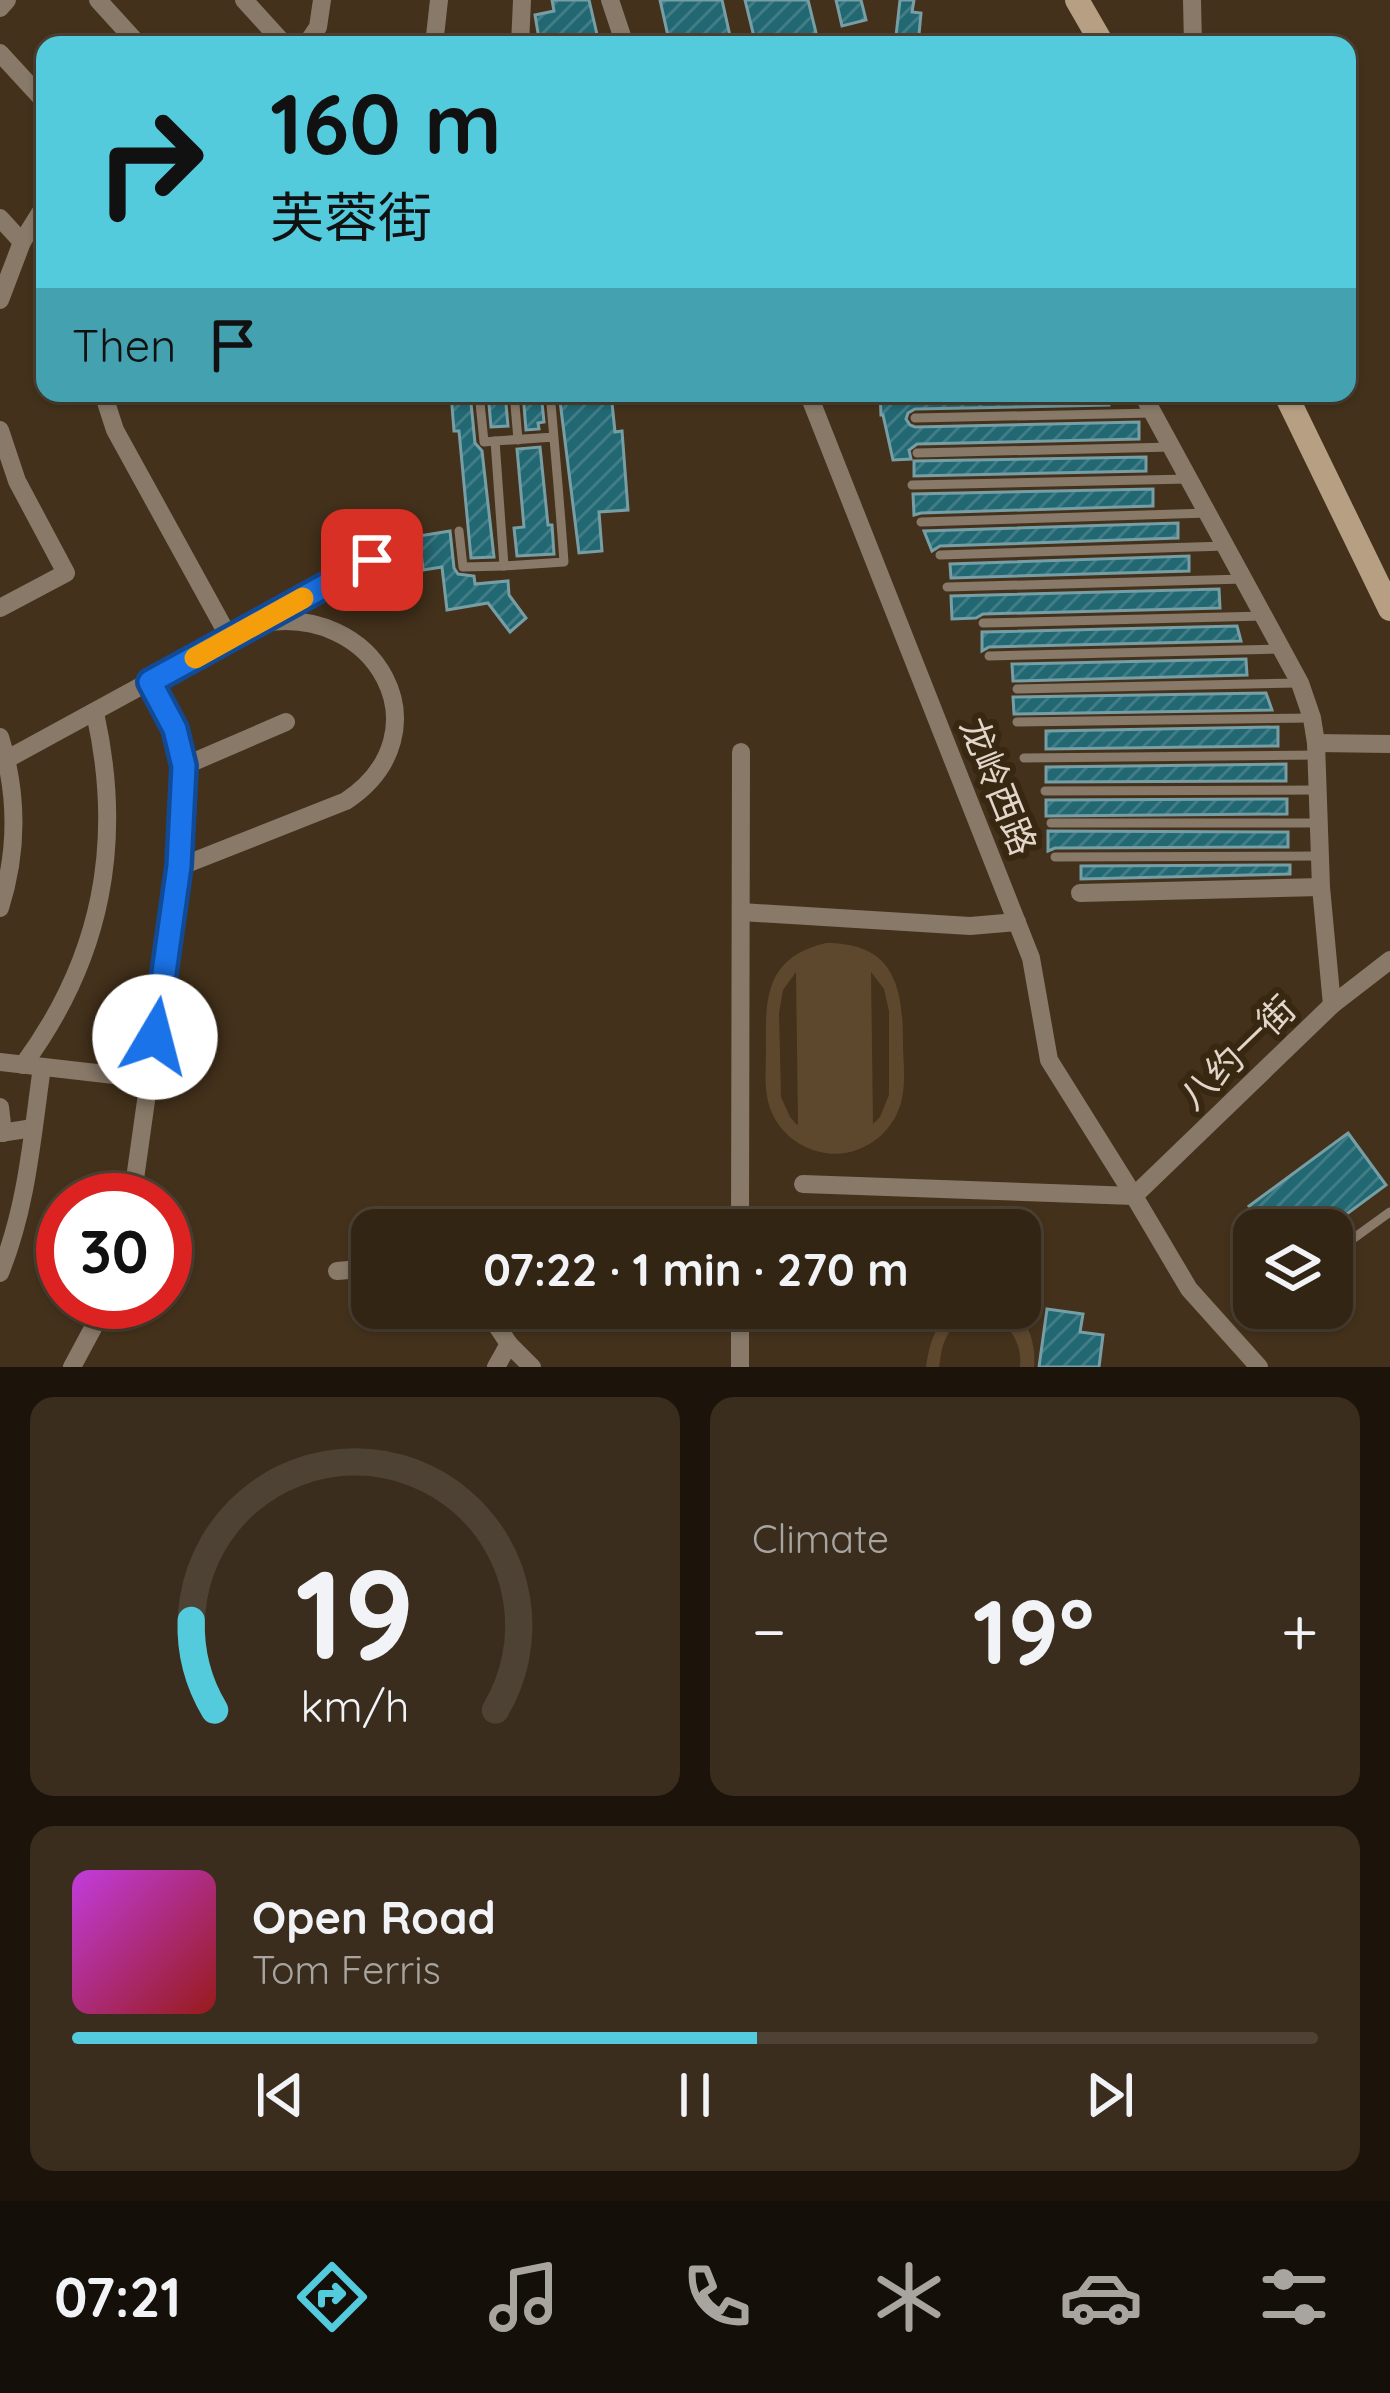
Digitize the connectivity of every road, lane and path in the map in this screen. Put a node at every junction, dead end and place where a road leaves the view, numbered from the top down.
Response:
1 (7, 0) edge
2 (98, 0) edge
3 (244, 0) edge
4 (322, 0) edge
5 (439, 0) edge
6 (522, 0) edge
7 (610, 0) edge
8 (1076, 0) edge
9 (1095, 0) edge
10 (1192, 0) edge
11 (0, 8) edge
12 (131, 36) edge
13 (277, 36) edge
14 (312, 36) edge
15 (435, 36) edge
16 (520, 36) edge
17 (623, 36) edge
18 (1097, 36) edge
19 (1115, 36) edge
20 (1193, 36) edge
21 (0, 52) edge
22 (36, 92) edge
23 (0, 218) edge
24 (36, 219) edge
25 (22, 242) junction
26 (0, 300) edge
27 (106, 402) edge
28 (480, 402) edge
29 (515, 402) edge
30 (551, 402) edge
31 (812, 402) edge
32 (1147, 402) edge
33 (1289, 402) edge
34 (1301, 402) edge
35 (1153, 413) junction
36 (915, 418) dead end
37 (0, 430) edge
38 (554, 437) junction
39 (518, 440) junction
40 (495, 441) junction
41 (1172, 447) junction
42 (916, 453) dead end
43 (1189, 479) junction
44 (912, 485) dead end
45 (1208, 513) junction
46 (921, 522) dead end
47 (459, 531) dead end
48 (1226, 546) junction
49 (940, 555) dead end
50 (372, 560) dead end
51 (504, 566) junction
52 (1244, 579) junction
53 (1390, 582) edge
54 (947, 587) dead end
55 (0, 608) edge
56 (1390, 609) edge
57 (1264, 616) junction
58 (257, 623) junction
59 (983, 623) dead end
60 (230, 639) junction
61 (1282, 649) junction
62 (989, 656) dead end
63 (150, 682) junction
64 (1300, 682) junction
65 (1017, 688) dead end
66 (95, 713) junction
67 (1312, 718) junction
68 (286, 722) dead end
69 (1017, 722) dead end
70 (0, 737) edge
71 (1390, 744) edge
72 (1317, 749) junction
73 (741, 752) dead end
74 (1024, 758) dead end
75 (4, 762) edge
76 (184, 766) junction
77 (1318, 790) junction
78 (1045, 791) dead end
79 (1051, 823) dead end
80 (1319, 823) junction
81 (1320, 856) junction
82 (1055, 857) dead end
83 (179, 866) junction
84 (1321, 887) junction
85 (1080, 893) dead end
86 (0, 908) edge
87 (740, 912) junction
88 (1017, 922) junction
89 (1390, 960) edge
90 (1332, 1005) junction
91 (0, 1062) edge
92 (32, 1066) junction
93 (149, 1079) junction
94 (0, 1107) edge
95 (33, 1128) junction
96 (1, 1133) edge
97 (136, 1173) edge
98 (802, 1184) dead end
99 (1134, 1196) junction
100 (740, 1209) edge
101 (1390, 1212) edge
102 (1353, 1239) edge
103 (5, 1250) edge
104 (351, 1270) edge
105 (337, 1271) dead end
106 (0, 1273) edge
107 (92, 1329) edge
108 (499, 1329) edge
109 (740, 1329) edge
110 (509, 1344) junction
111 (72, 1367) edge
112 (496, 1367) edge
113 (532, 1367) edge
114 (740, 1367) edge
115 (1259, 1367) edge

1 - 11 street
2 - 12 street
3 - 13 street
4 - 14 street
5 - 15 street
6 - 16 street
7 - 17 street
8 - 18 main road
9 - 19 main road
10 - 20 street
21 - 22 street
23 - 25 street
24 - 25 street
25 - 26 street
27 - 60 street
28 - 40 lane
29 - 39 lane
30 - 38 lane
31 - 88 street, 龙岭西路
32 - 35 street
33 - 56 main road
34 - 53 main road
35 - 36 lane
35 - 41 street
37 - 55 street
38 - 39 lane
38 - 51 lane
39 - 40 lane
40 - 51 lane
41 - 42 lane
41 - 43 street
43 - 44 lane
43 - 45 street
45 - 46 lane
45 - 48 street
47 - 51 lane
48 - 49 lane
48 - 52 street
50 - 58 street
52 - 54 lane
52 - 57 street
57 - 59 lane
57 - 61 street
58 - 60 street
58 - 83 street
60 - 63 street
61 - 62 lane
61 - 64 street
63 - 66 street
63 - 76 street
64 - 65 lane
64 - 67 street
66 - 75 street
66 - 92 street
67 - 69 lane
67 - 72 street
68 - 76 street
70 - 75 street
71 - 72 street
72 - 74 lane
72 - 77 street
73 - 87 street
75 - 86 street
76 - 83 street
77 - 78 lane
77 - 80 street
79 - 80 lane
80 - 81 street
81 - 82 lane
81 - 84 street
83 - 93 street
84 - 85 street
84 - 90 street
87 - 88 street
87 - 100 street
88 - 99 street, 龙岭西路
89 - 90 street, 八约一街
90 - 99 street, 八约一街
91 - 92 street
92 - 93 street
92 - 95 street
93 - 97 street
94 - 96 street
95 - 96 street
95 - 103 street
98 - 99 street
99 - 115 street, 龙岭西路
101 - 102 lane
103 - 106 street
104 - 105 street
107 - 111 street
108 - 110 street
109 - 114 street
110 - 112 street
110 - 113 street

